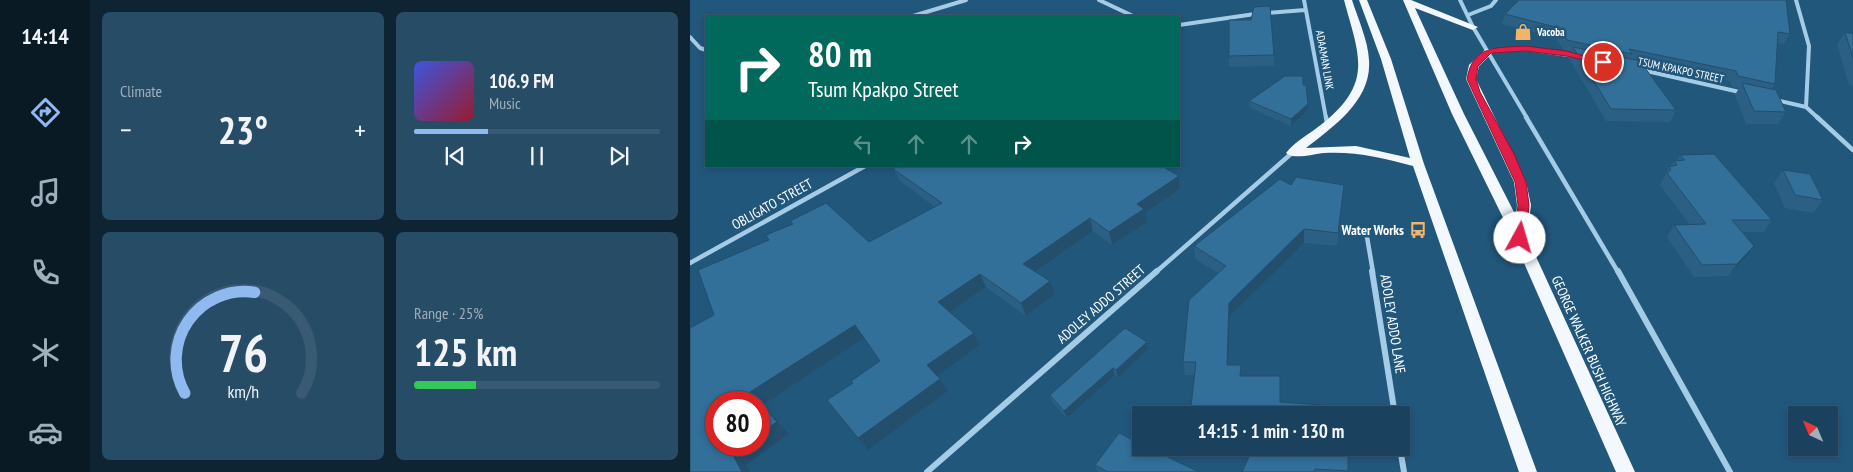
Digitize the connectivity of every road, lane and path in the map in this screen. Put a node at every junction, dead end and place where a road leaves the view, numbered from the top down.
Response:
1 (966, 0) edge
2 (1099, 0) edge
3 (1304, 0) edge
4 (1348, 0) edge
5 (1363, 0) edge
6 (1460, 0) edge
7 (1496, 0) edge
8 (1796, 0) edge
9 (1408, 1) edge
10 (1305, 10) junction
11 (916, 15) edge
12 (1130, 15) edge
13 (1468, 15) junction
14 (1180, 25) edge
15 (1473, 27) junction
16 (690, 37) edge
17 (705, 50) edge
18 (1488, 51) junction
19 (1585, 58) edge
20 (1633, 68) edge
21 (1748, 94) edge
22 (1768, 98) edge
23 (1806, 106) junction
24 (1327, 123) junction
25 (1853, 150) edge
26 (1292, 153) junction
27 (1418, 164) junction
28 (863, 167) edge
29 (1367, 237) dead end
30 (1520, 238) junction
31 (690, 263) edge
32 (1394, 406) edge
33 (1401, 456) edge
34 (927, 472) edge
35 (1404, 472) edge
36 (1528, 472) edge
37 (1626, 472) edge
38 (1730, 472) edge

1 - 11 street
2 - 12 street
3 - 10 street, ADAAMAN LINK
4 - 24 highway
5 - 27 highway
6 - 13 street
7 - 13 street
8 - 23 street
9 - 15 highway
9 - 30 highway, GEORGE WALKER BUSH HIGHWAY
10 - 14 street
10 - 24 street, ADAAMAN LINK
13 - 15 street
15 - 18 street
16 - 17 street
18 - 19 street
18 - 30 highway
18 - 38 street
20 - 21 street, TSUM KPAKPO STREET
22 - 23 street
23 - 25 street
24 - 26 highway
26 - 27 highway
26 - 34 street, ADOLEY ADDO STREET
27 - 36 highway
28 - 31 street, OBLIGATO STREET
29 - 32 street, ADOLEY ADDO LANE
30 - 37 highway, GEORGE WALKER BUSH HIGHWAY
33 - 35 street

